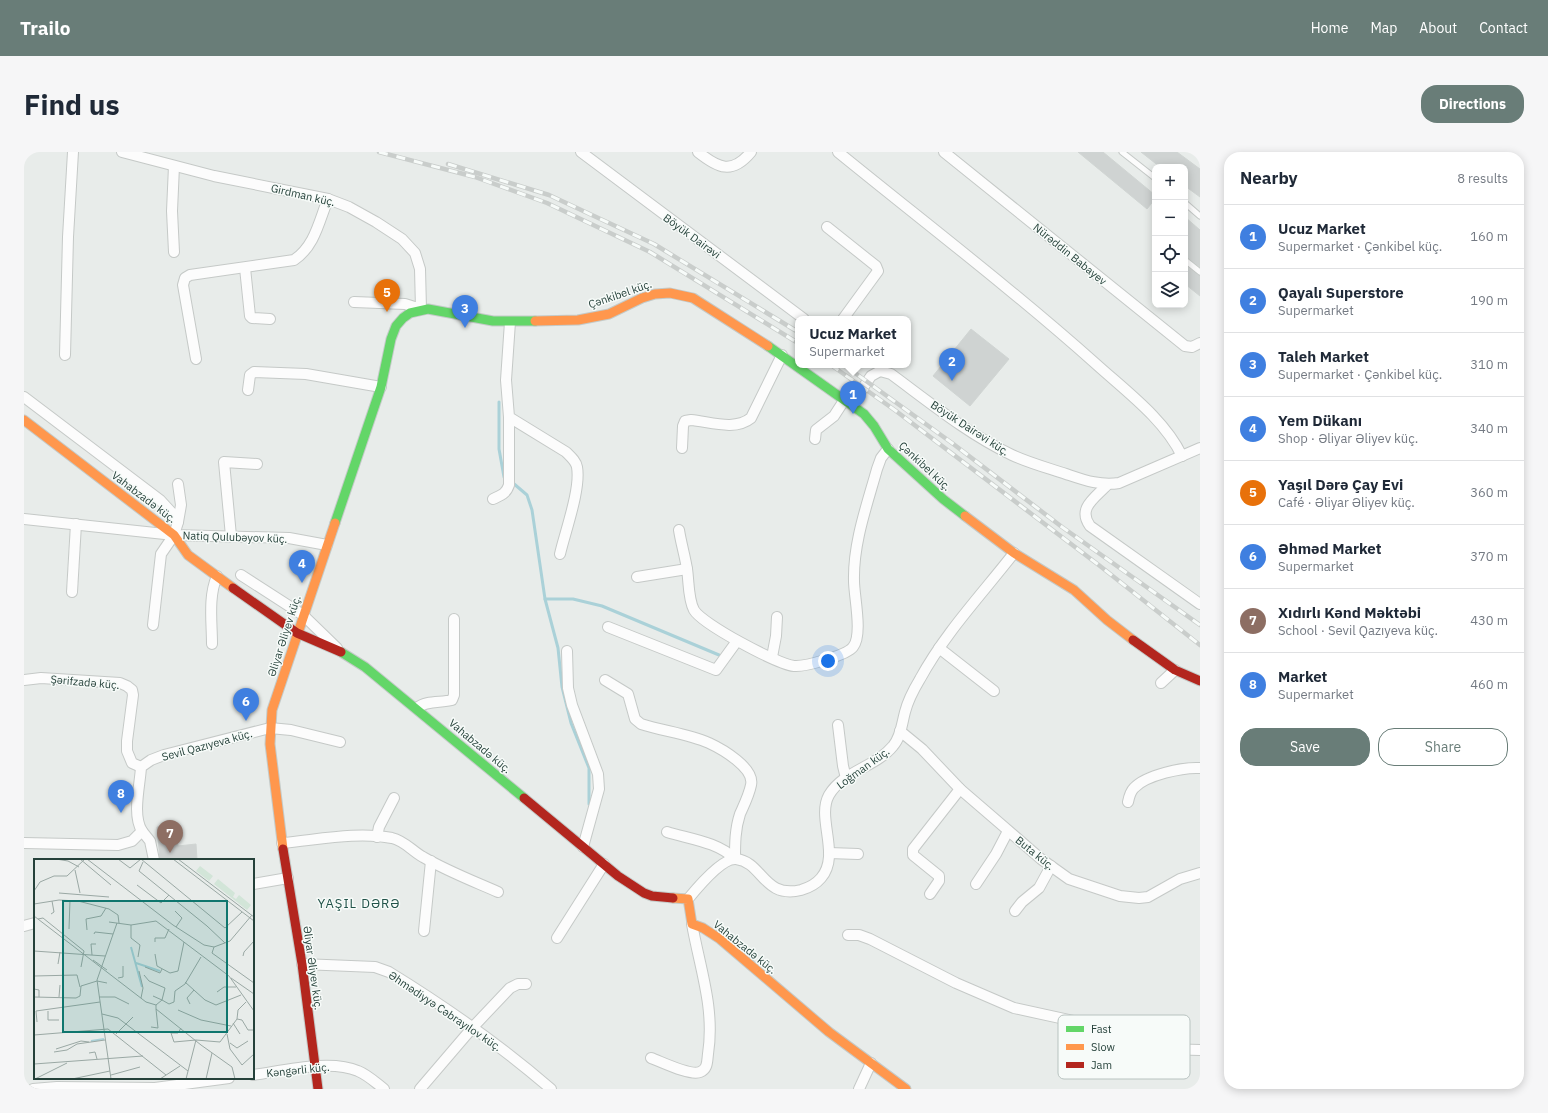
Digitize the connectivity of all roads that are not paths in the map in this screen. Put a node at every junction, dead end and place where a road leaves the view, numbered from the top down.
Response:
1 (73, 152) edge
2 (122, 152) edge
3 (581, 152) edge
4 (698, 152) edge
5 (751, 152) edge
6 (838, 152) edge
7 (944, 152) edge
8 (1122, 152) edge
9 (174, 166) junction
10 (1152, 176) edge
11 (328, 199) junction
12 (1188, 206) edge
13 (1200, 216) edge
14 (827, 227) dead end
15 (174, 252) dead end
16 (1188, 262) edge
17 (245, 268) junction
18 (1200, 272) edge
19 (354, 302) dead end
20 (421, 309) junction
21 (800, 316) edge
22 (845, 316) edge
23 (270, 319) dead end
24 (510, 322) junction
25 (1200, 343) edge
26 (65, 355) dead end
27 (782, 355) junction
28 (196, 359) dead end
29 (795, 364) edge
30 (801, 368) edge
31 (879, 368) edge
32 (381, 387) junction
33 (248, 390) dead end
34 (24, 397) edge
35 (848, 401) junction
36 (509, 417) junction
37 (24, 420) edge
38 (815, 440) dead end
39 (682, 448) dead end
40 (1200, 448) edge
41 (888, 449) junction
42 (1182, 456) junction
43 (257, 464) dead end
44 (178, 484) dead end
45 (1107, 485) junction
46 (493, 498) dead end
47 (24, 519) edge
48 (178, 522) junction
49 (76, 524) junction
50 (679, 530) dead end
51 (174, 535) junction
52 (230, 536) junction
53 (327, 545) junction
54 (1014, 553) junction
55 (560, 554) dead end
56 (687, 569) junction
57 (241, 575) dead end
58 (217, 576) junction
59 (637, 576) dead end
60 (72, 592) dead end
61 (1200, 604) edge
62 (303, 615) junction
63 (777, 617) dead end
64 (454, 620) dead end
65 (153, 625) dead end
66 (608, 627) dead end
67 (298, 633) junction
68 (738, 641) junction
69 (212, 644) dead end
70 (939, 648) junction
71 (567, 651) dead end
72 (341, 652) junction
73 (772, 657) junction
74 (1175, 670) junction
75 (24, 680) edge
76 (605, 680) dead end
77 (1200, 681) edge
78 (1161, 683) dead end
79 (994, 691) dead end
80 (417, 708) junction
81 (838, 725) dead end
82 (270, 728) junction
83 (900, 731) junction
84 (340, 742) dead end
85 (141, 767) junction
86 (1200, 768) edge
87 (846, 778) junction
88 (960, 789) junction
89 (394, 798) dead end
90 (1128, 802) dead end
91 (142, 831) junction
92 (1008, 831) junction
93 (667, 832) dead end
94 (377, 837) junction
95 (24, 842) edge
96 (282, 843) junction
97 (583, 847) junction
98 (829, 853) junction
99 (858, 854) dead end
100 (154, 859) edge
101 (736, 859) junction
102 (431, 862) junction
103 (604, 864) junction
104 (1051, 866) junction
105 (1200, 874) edge
106 (288, 878) junction
107 (254, 884) edge
108 (976, 884) dead end
109 (498, 892) dead end
110 (930, 894) dead end
111 (688, 899) junction
112 (1015, 910) dead end
113 (34, 924) edge
114 (692, 924) junction
115 (24, 926) edge
116 (424, 931) dead end
117 (848, 935) dead end
118 (557, 938) dead end
119 (302, 964) junction
120 (526, 984) dead end
121 (1058, 1018) edge
122 (473, 1027) junction
123 (1190, 1050) edge
124 (1200, 1050) edge
125 (651, 1058) dead end
126 (871, 1063) junction
127 (314, 1067) junction
128 (254, 1075) edge
129 (222, 1079) edge
130 (33, 1089) edge
131 (318, 1089) edge
132 (384, 1089) edge
133 (420, 1089) edge
134 (551, 1089) edge
135 (859, 1089) edge
136 (906, 1089) edge

1 - 26 street
2 - 9 street, Girdman küç.
3 - 21 street, Böyük Dairəvi
4 - 5 street
6 - 42 street
7 - 25 street, Nürəddin Babayev
8 - 10 lane
9 - 11 street, Girdman küç.
9 - 15 street
11 - 17 street
11 - 20 street, Girdman küç.
12 - 13 lane
14 - 22 street
16 - 18 lane
17 - 23 street
17 - 28 street
19 - 20 street
20 - 24 street, Çənkibel küç.
20 - 32 street, Əliyar Əliyev küç.
24 - 27 street, Çənkibel küç.
24 - 36 street
27 - 29 street, Çənkibel küç.
27 - 39 street
30 - 35 street, Çənkibel küç.
31 - 35 street
31 - 45 street, Böyük Dairəvi küç.
32 - 33 street
32 - 53 street, Əliyar Əliyev küç.
34 - 48 street
35 - 38 street
35 - 41 street, Çənkibel küç.
36 - 46 street
36 - 55 street
37 - 51 street, Vahabzadə küç.
40 - 42 street, Böyük Dairəvi küç.
41 - 54 street, Çənkibel küç.
41 - 73 street
42 - 45 street, Böyük Dairəvi küç.
43 - 52 street
44 - 48 street
45 - 61 street
47 - 49 street, Natiq Qulubəyov küç.
48 - 51 street
49 - 51 street, Natiq Qulubəyov küç.
49 - 60 street
50 - 56 street
51 - 52 street, Natiq Qulubəyov küç.
51 - 58 street, Vahabzadə küç.
51 - 65 street
52 - 53 street, Natiq Qulubəyov küç.
53 - 62 street, Əliyar Əliyev küç.
54 - 70 street, Loğman küç.
54 - 74 street, Çənkibel küç.
56 - 59 street
56 - 68 street
57 - 62 street
58 - 67 street, Vahabzadə küç.
58 - 69 street
62 - 67 street, Əliyar Əliyev küç.
62 - 72 street
63 - 73 street
64 - 80 street
66 - 68 street
67 - 72 street, Vahabzadə küç.
67 - 82 street, Əliyar Əliyev küç.
68 - 73 street
70 - 79 street
70 - 83 street, Loğman küç.
71 - 97 street
72 - 80 street, Vahabzadə küç.
74 - 77 street, Çənkibel küç.
74 - 78 street
75 - 85 street, Şərifzadə küç.
76 - 101 street
80 - 97 street, Vahabzadə küç.
81 - 87 street
82 - 84 street, Sevil Qazıyeva küç.
82 - 85 street, Sevil Qazıyeva küç.
82 - 96 street, Əliyar Əliyev küç.
83 - 87 street, Loğman küç.
83 - 88 street, Buta küç.
85 - 91 street
86 - 90 street
87 - 98 street, Loğman küç.
88 - 92 street, Buta küç.
88 - 110 street
89 - 94 street
91 - 95 street
91 - 100 street
92 - 104 street, Buta küç.
92 - 108 street
93 - 101 street, Loğman küç.
94 - 96 street
94 - 102 street
96 - 106 street, Əliyar Əliyev küç.
97 - 103 street, Vahabzadə küç.
98 - 99 street
98 - 101 street, Loğman küç.
101 - 111 street
102 - 109 street
102 - 116 street
103 - 111 street, Vahabzadə küç.
103 - 118 street
104 - 105 street, Buta küç.
104 - 112 street
106 - 107 street
106 - 119 street, Əliyar Əliyev küç.
111 - 114 street
113 - 115 street
114 - 125 street
114 - 126 street, Vahabzadə küç.
117 - 121 street
119 - 122 street, Əhmədiyyə Cəbrayılov küç.
119 - 127 street, Əliyar Əliyev küç.
120 - 122 street
122 - 133 street
122 - 134 street, Əhmədiyyə Cəbrayılov küç.
123 - 124 street
126 - 135 street
126 - 136 street, Vahabzadə küç.
127 - 128 street, Kəngərli küç.
127 - 131 street, Əliyar Əliyev küç.
127 - 132 street, Kəngərli küç.
129 - 130 street

